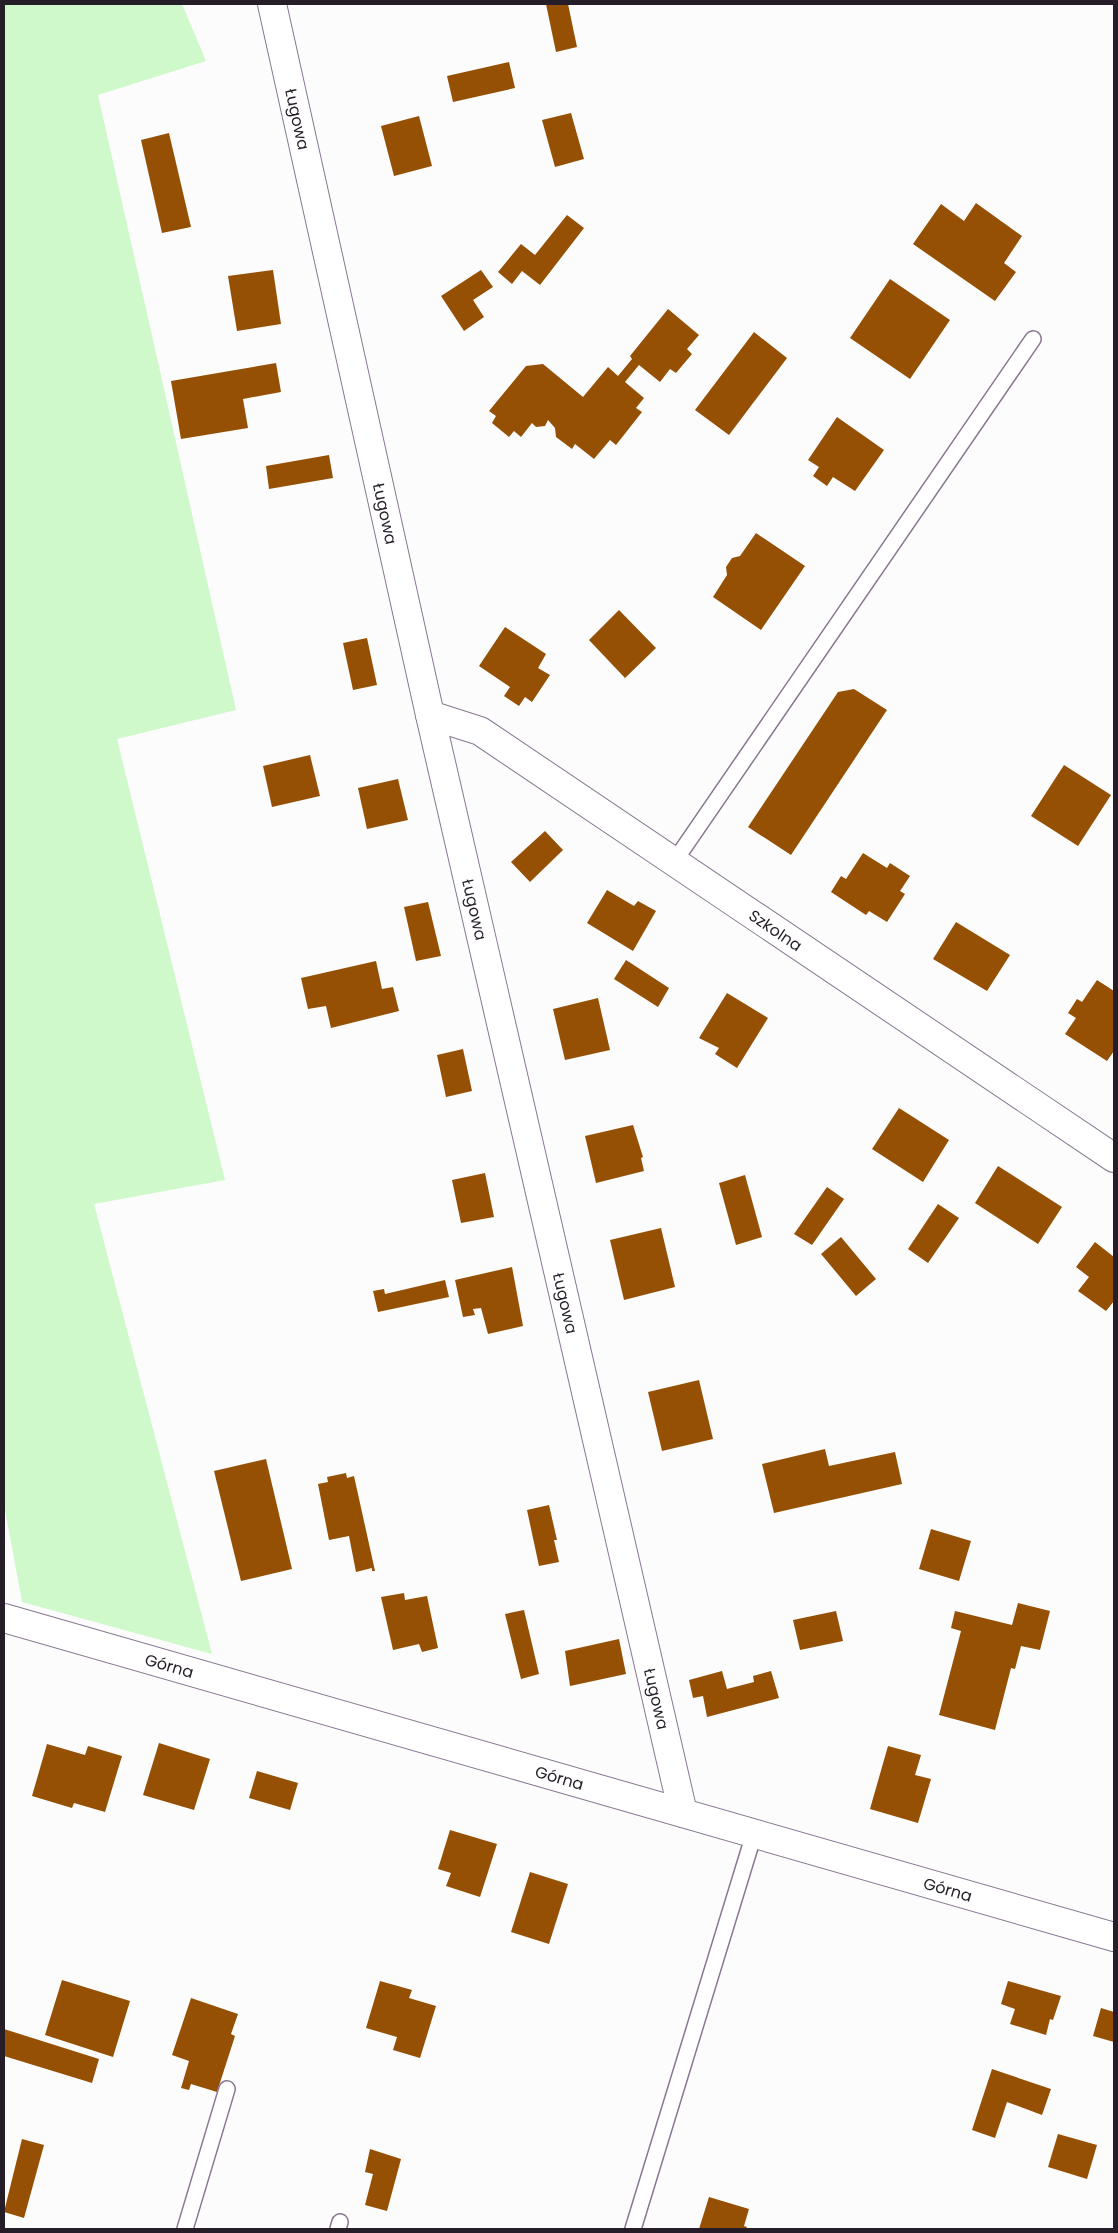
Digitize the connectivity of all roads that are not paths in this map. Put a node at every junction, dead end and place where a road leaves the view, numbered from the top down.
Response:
1 (272, 4) edge
2 (1033, 339) dead end
3 (430, 715) junction
4 (674, 862) junction
5 (1114, 1158) edge
6 (4, 1618) edge
7 (684, 1814) junction
8 (754, 1834) junction
9 (1114, 1937) edge
10 (227, 2089) dead end
11 (185, 2229) edge
12 (633, 2229) edge

1 - 3 street, Ługowa
2 - 4 lane
3 - 4 street, Szkolna
3 - 7 street, Ługowa
4 - 5 street, Szkolna
6 - 7 street, Górna
7 - 8 street, Górna
8 - 9 street, Górna
8 - 12 lane
10 - 11 lane

